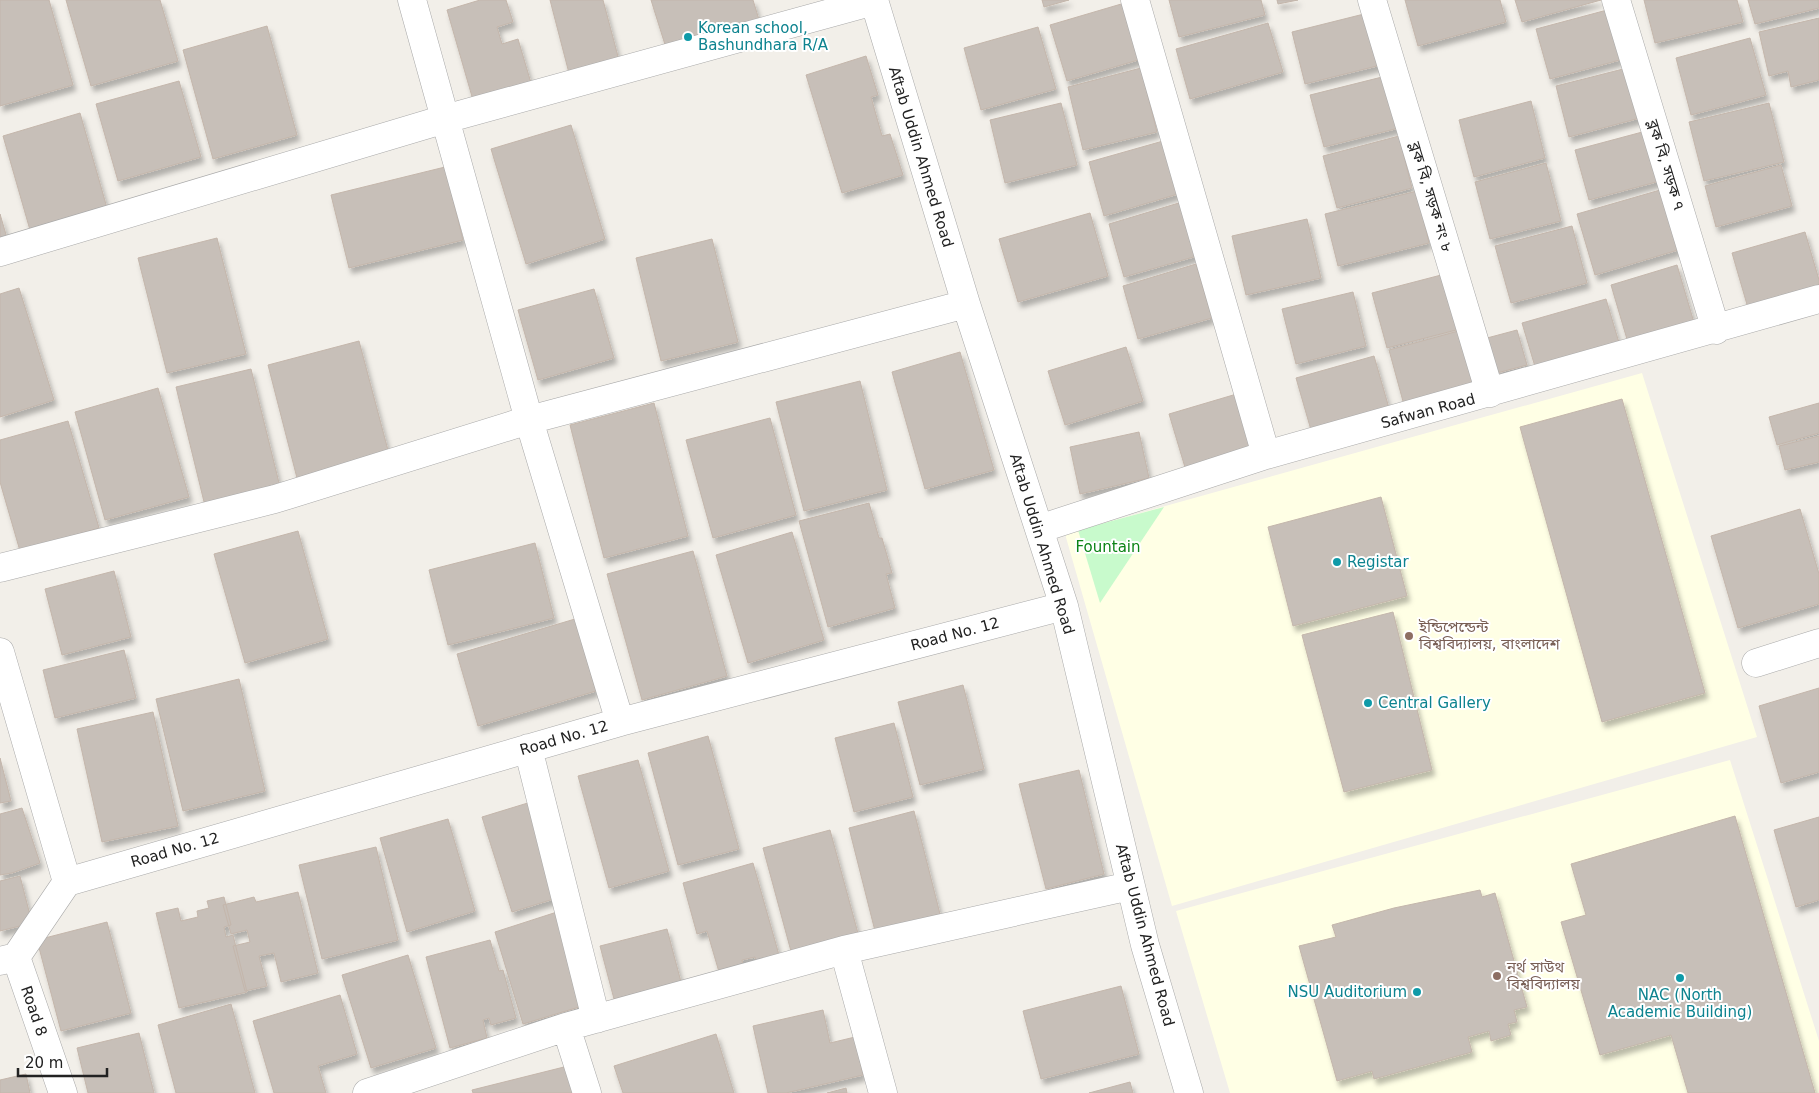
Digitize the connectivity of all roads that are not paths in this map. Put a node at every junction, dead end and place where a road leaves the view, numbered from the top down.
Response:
1 (412, 0) edge
2 (874, 0) edge
3 (1135, 0) edge
4 (1372, 0) edge
5 (1616, 0) edge
6 (445, 119) junction
7 (0, 252) edge
8 (1819, 299) edge
9 (966, 304) junction
10 (1716, 330) junction
11 (1490, 393) junction
12 (529, 420) junction
13 (1266, 455) junction
14 (1039, 529) junction
15 (0, 568) edge
16 (1064, 606) junction
17 (1819, 644) edge
18 (0, 652) edge
19 (1756, 663) dead end
20 (620, 722) junction
21 (528, 748) junction
22 (67, 882) junction
23 (1130, 886) junction
24 (844, 950) junction
25 (8, 959) edge
26 (596, 1019) junction
27 (566, 1027) junction
28 (63, 1093) edge
29 (367, 1093) edge
30 (586, 1093) edge
31 (883, 1093) edge
32 (1189, 1093) edge

1 - 6 street
2 - 6 street
2 - 9 street, Aftab Uddin Ahmed Road
3 - 13 street
4 - 11 street, ব্লক বি, সড়ক নং ৮
5 - 10 street, ব্লক বি, সড়ক ৭
6 - 7 street
6 - 12 street
8 - 10 street, Safwan Road
9 - 12 street
9 - 14 street, Aftab Uddin Ahmed Road
10 - 11 street, Safwan Road
11 - 13 street, Safwan Road
12 - 15 street
12 - 20 street
13 - 14 street, Safwan Road
14 - 16 street, Aftab Uddin Ahmed Road
16 - 20 street, Road No. 12
16 - 23 street, Aftab Uddin Ahmed Road
17 - 19 street
18 - 22 street
20 - 21 street, Road No. 12
21 - 22 street, Road No. 12
21 - 26 street
22 - 25 street
23 - 24 street
23 - 32 street, Aftab Uddin Ahmed Road
24 - 26 street
24 - 31 street
25 - 28 street, Road 8
26 - 27 street
27 - 29 street
27 - 30 street

